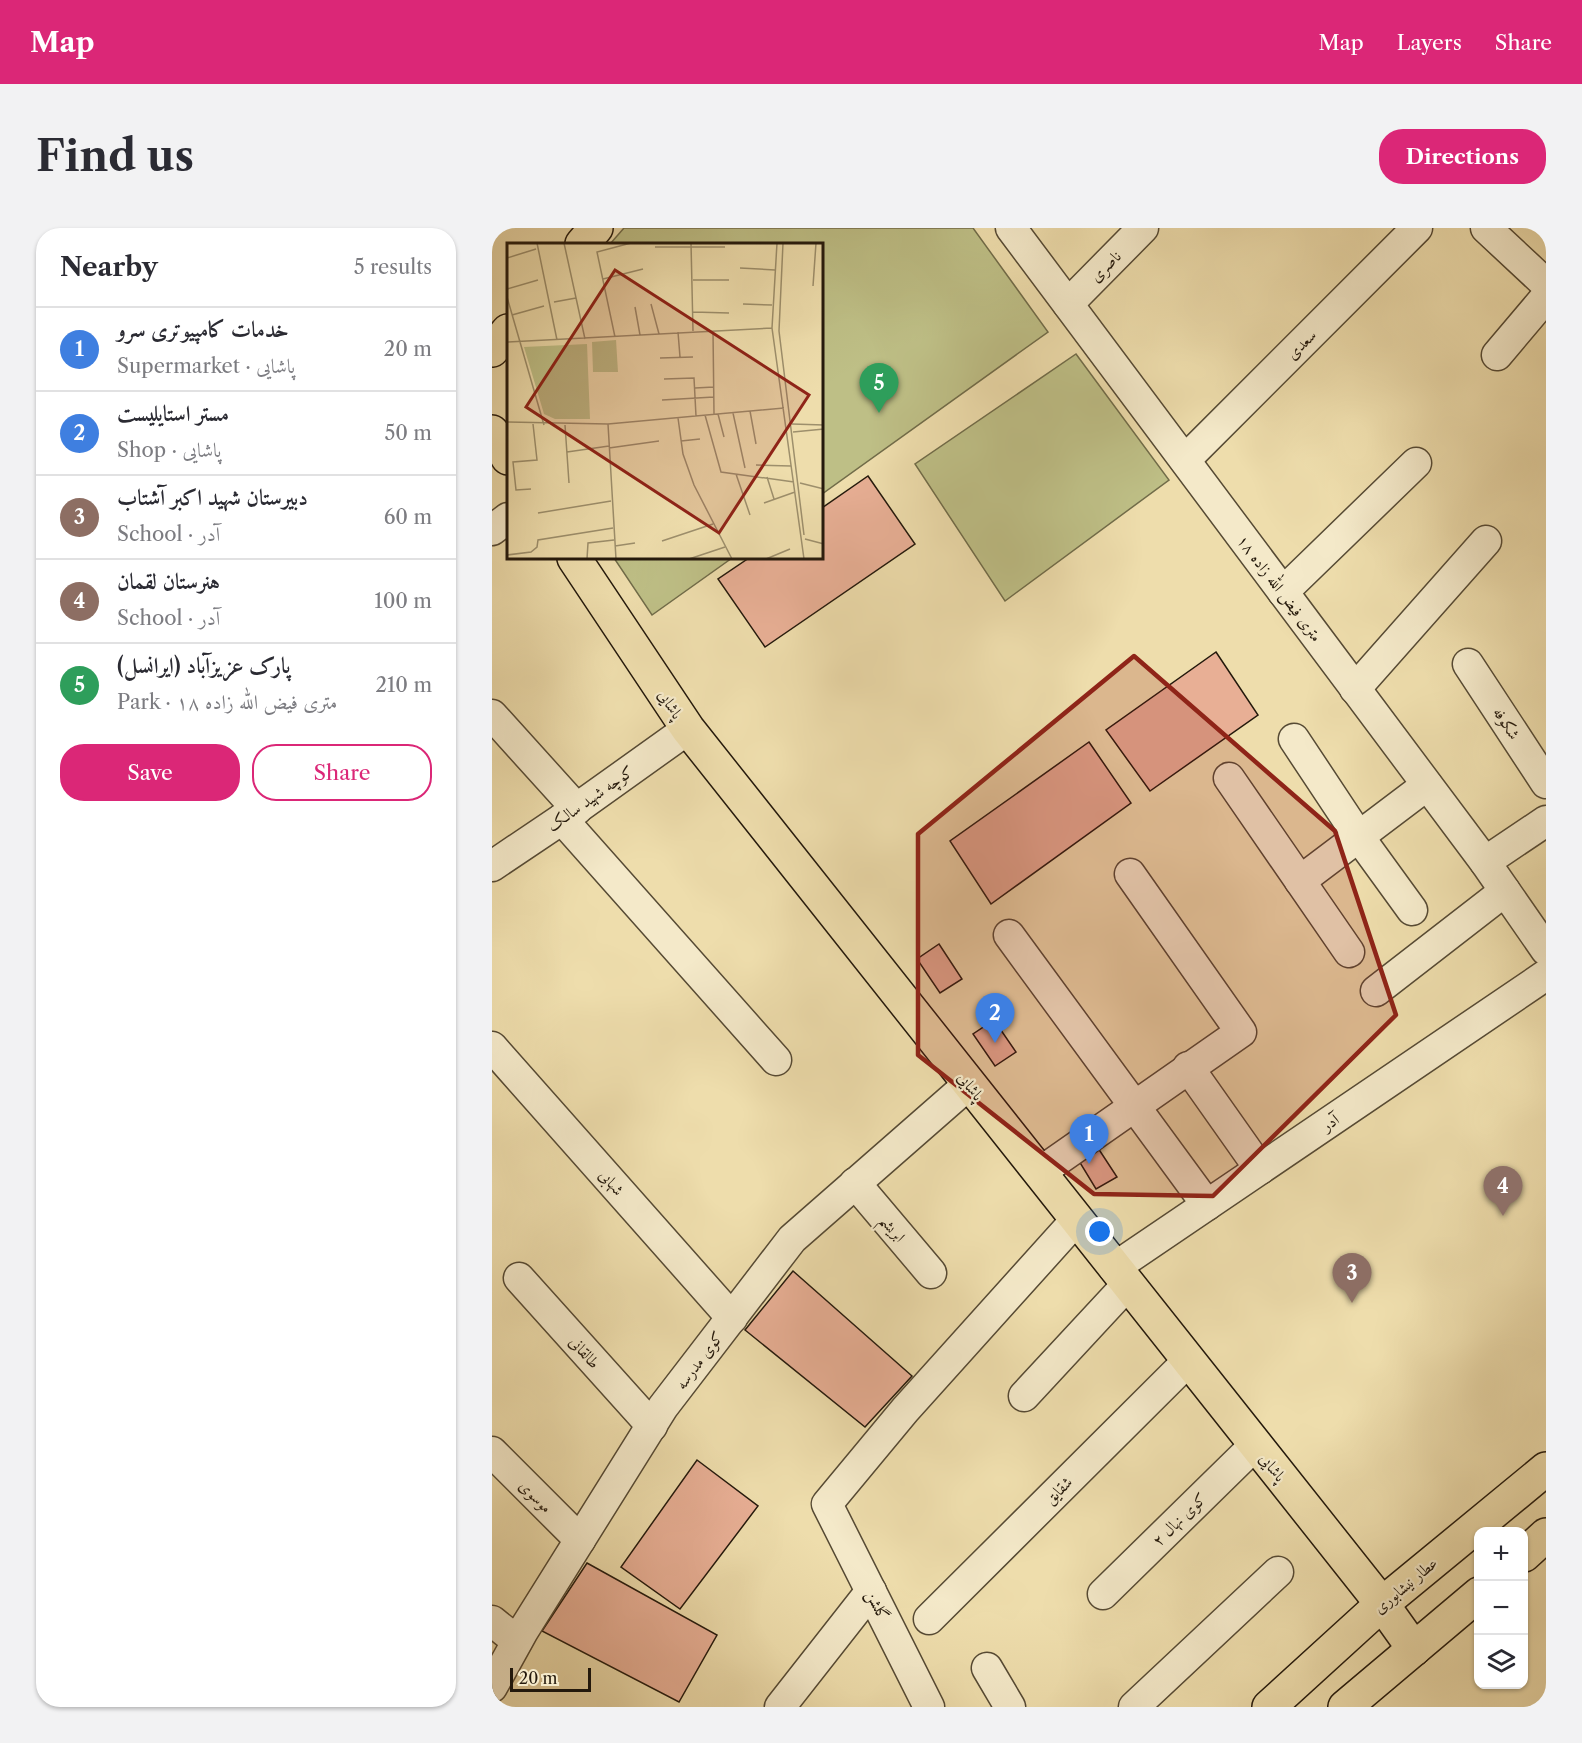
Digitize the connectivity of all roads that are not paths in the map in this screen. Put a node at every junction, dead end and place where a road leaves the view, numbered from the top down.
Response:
1 (596, 228) edge
2 (1011, 228) edge
3 (1143, 228) edge
4 (1418, 228) edge
5 (1486, 228) edge
6 (583, 243) edge
7 (1546, 284) edge
8 (1546, 297) edge
9 (1068, 304) junction
10 (507, 332) edge
11 (492, 350) edge
12 (1497, 355) dead end
13 (492, 432) edge
14 (507, 456) edge
15 (1185, 460) junction
16 (1416, 463) dead end
17 (507, 519) edge
18 (492, 530) edge
19 (1486, 540) dead end
20 (575, 560) edge
21 (1283, 592) junction
22 (1468, 664) dead end
23 (1355, 689) junction
24 (492, 715) edge
25 (687, 729) junction
26 (1294, 739) dead end
27 (1229, 778) dead end
28 (1546, 783) edge
29 (1427, 785) junction
30 (570, 814) junction
31 (1546, 821) edge
32 (1359, 837) junction
33 (1485, 862) junction
34 (492, 866) edge
35 (1130, 874) dead end
36 (1300, 881) junction
37 (1505, 891) junction
38 (1412, 909) dead end
39 (1009, 935) dead end
40 (1546, 950) edge
41 (1349, 952) dead end
42 (1546, 975) edge
43 (1376, 991) dead end
44 (492, 1047) edge
45 (776, 1060) dead end
46 (1188, 1067) junction
47 (969, 1084) junction
48 (1133, 1106) junction
49 (1260, 1169) junction
50 (1039, 1173) junction
51 (855, 1183) junction
52 (1206, 1205) junction
53 (1076, 1220) junction
54 (931, 1273) dead end
55 (1120, 1277) junction
56 (519, 1278) dead end
57 (732, 1318) junction
58 (1188, 1361) junction
59 (1024, 1396) dead end
60 (652, 1426) junction
61 (1255, 1445) junction
62 (492, 1452) edge
63 (1546, 1468) edge
64 (1546, 1535) edge
65 (580, 1540) junction
66 (1528, 1551) edge
67 (1278, 1572) dead end
68 (871, 1591) junction
69 (1103, 1594) dead end
70 (1474, 1598) edge
71 (1382, 1604) junction
72 (929, 1619) dead end
73 (492, 1621) edge
74 (517, 1641) junction
75 (1414, 1649) junction
76 (987, 1668) dead end
77 (492, 1687) edge
78 (780, 1707) edge
79 (929, 1707) edge
80 (1010, 1707) edge
81 (1134, 1707) edge
82 (1269, 1707) edge
83 (1346, 1707) edge

1 - 6 main road
2 - 9 street, ۱۸ متری فیض الله زاده
3 - 9 street, ناصری
4 - 15 street, سعدی
5 - 7 street
8 - 12 street
9 - 15 street, ۱۸ متری فیض الله زاده
10 - 11 main road
13 - 14 main road
15 - 21 street, ۱۸ متری فیض الله زاده
16 - 21 street
17 - 18 street
19 - 23 street
20 - 25 main road, پاشایی
21 - 23 street, ۱۸ متری فیض الله زاده
22 - 28 street, شکوفه
23 - 29 street, ۱۸ متری فیض الله زاده
24 - 30 street
25 - 30 street, کوچه شهید سالک
25 - 47 main road, پاشایی
26 - 32 street
27 - 36 street
29 - 32 street
29 - 33 street, ۱۸ متری فیض الله زاده
30 - 34 street, کوچه شهید سالک
30 - 45 street
31 - 33 street
32 - 36 street
32 - 38 street
33 - 37 street, ۱۸ متری فیض الله زاده
35 - 46 street
36 - 41 street
37 - 40 street, ۱۸ متری فیض الله زاده
37 - 43 street
39 - 48 street
42 - 49 street, آدر
44 - 57 street, شهابی
46 - 48 street
46 - 49 street
47 - 50 main road, پاشایی
47 - 51 street, کوی مدرسه
48 - 50 street
48 - 52 street
49 - 52 street, آدر
50 - 53 main road, پاشایی
51 - 54 street, ابریشم
51 - 57 street, کوی مدرسه
52 - 55 street, آدر
53 - 55 main road, پاشایی
53 - 68 street, گلشن
55 - 58 main road, پاشایی
55 - 59 street, آدر
56 - 60 street, طالقانی
57 - 60 street, کوی مدرسه
58 - 61 main road, پاشایی
58 - 72 street, شقایق
60 - 65 street, کوی مدرسه
61 - 69 street, کوی نهال ۲
61 - 71 main road, پاشایی
62 - 65 street, موسوی
63 - 71 main road, عطار نیشابوری
64 - 66 main road
65 - 74 street, کوی مدرسه
67 - 81 street
68 - 78 street
68 - 79 street, گلشن
70 - 75 main road
71 - 75 main road, پاشایی
71 - 82 main road, عطار نیشابوری
73 - 74 street
74 - 77 street, کوی مدرسه
75 - 83 main road
76 - 80 street

